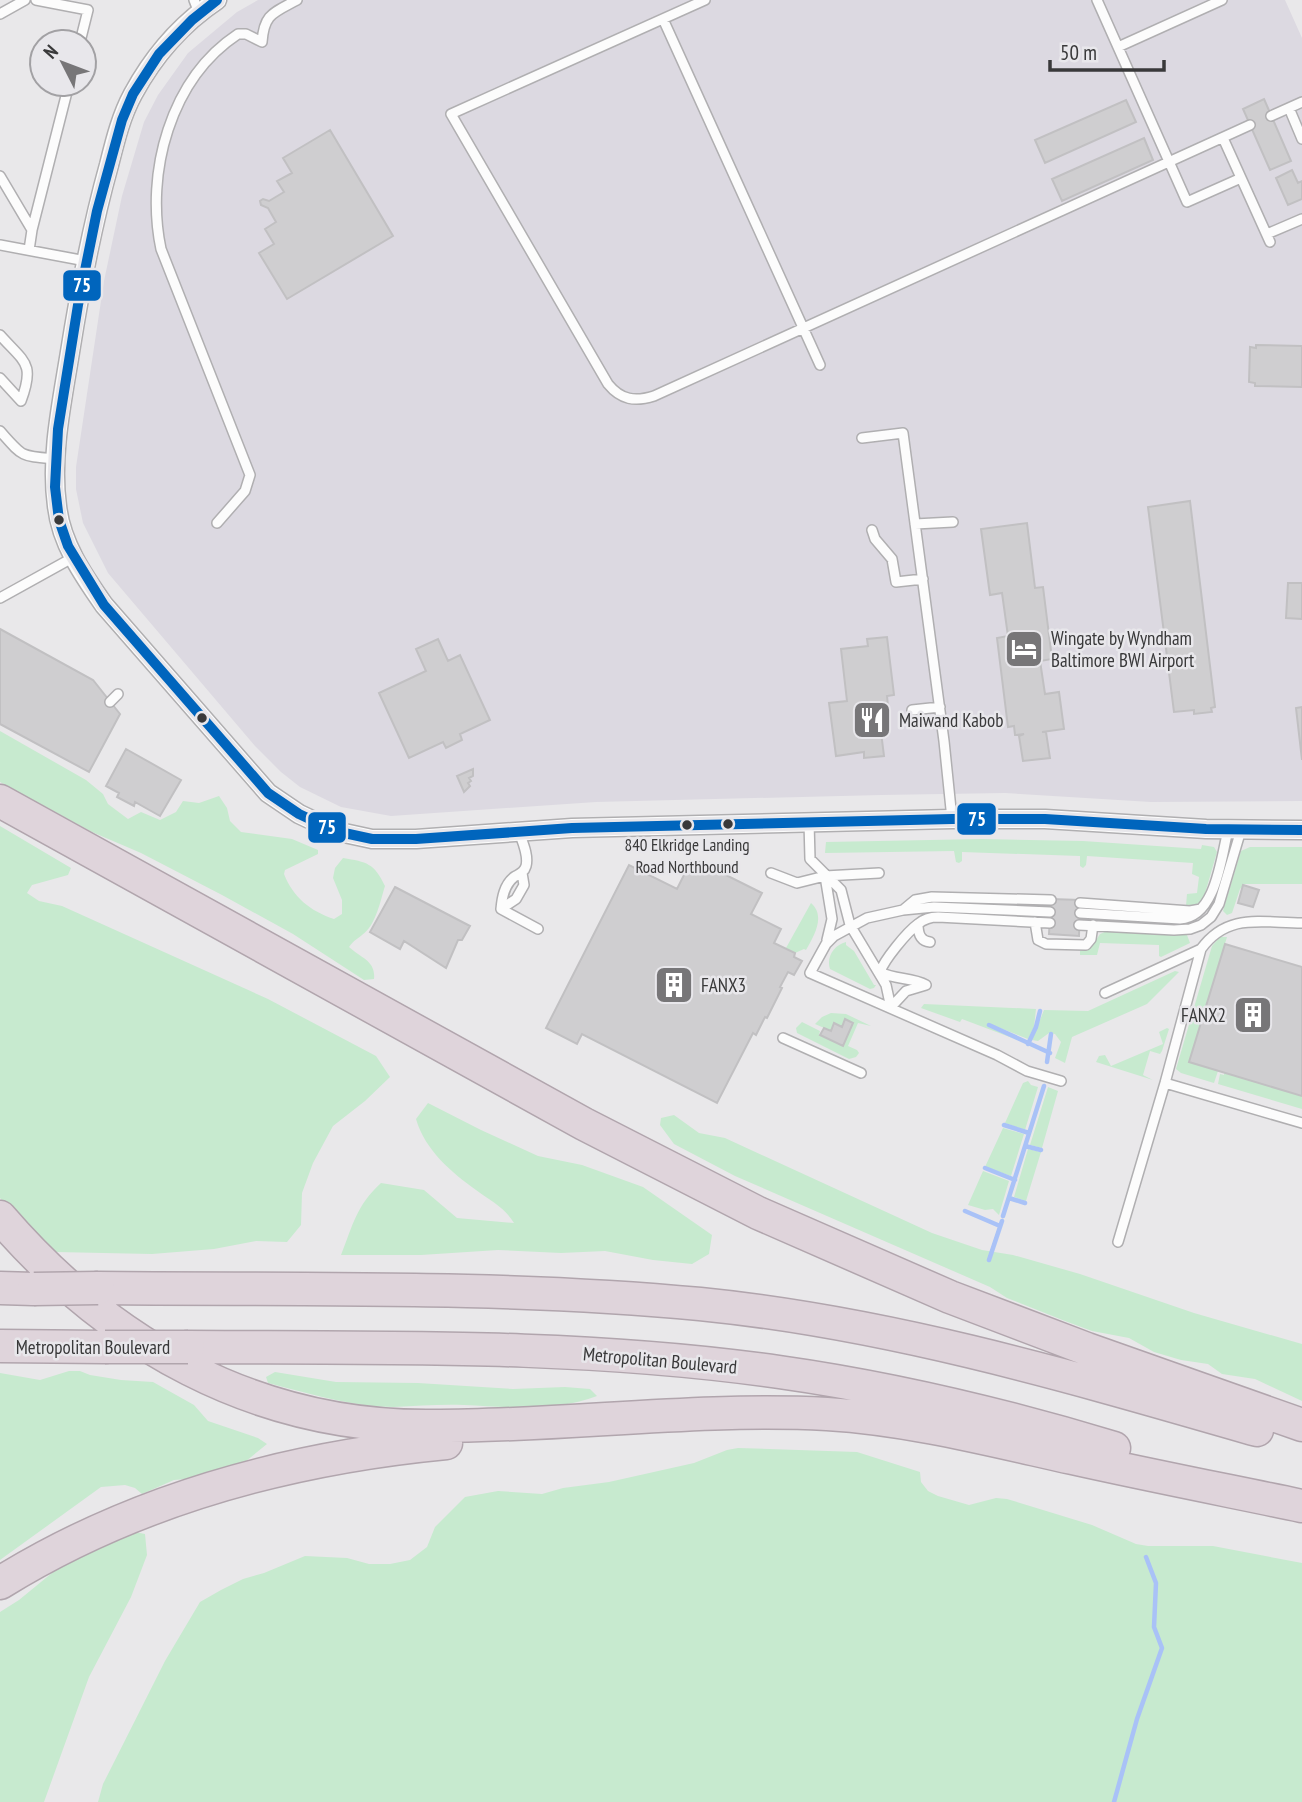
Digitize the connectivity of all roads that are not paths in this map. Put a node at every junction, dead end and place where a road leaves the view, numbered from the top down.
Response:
1 (24, 0) edge
2 (36, 0) edge
3 (217, 0) edge
4 (297, 0) edge
5 (705, 0) edge
6 (1097, 0) edge
7 (1222, 0) edge
8 (197, 7) edge
9 (0, 14) edge
10 (663, 19) junction
11 (84, 28) edge
12 (1118, 47) junction
13 (65, 98) edge
14 (1302, 102) edge
15 (1289, 108) junction
16 (1271, 116) dead end
17 (1250, 125) dead end
18 (1223, 138) junction
19 (1302, 139) edge
20 (1169, 162) junction
21 (0, 176) edge
22 (1241, 178) junction
23 (1302, 219) edge
24 (32, 230) junction
25 (0, 245) edge
26 (29, 250) junction
27 (86, 261) junction
28 (803, 329) junction
29 (0, 335) edge
30 (820, 365) dead end
31 (0, 378) edge
32 (0, 431) edge
33 (862, 438) dead end
34 (57, 459) junction
35 (953, 522) dead end
36 (217, 523) dead end
37 (915, 524) junction
38 (872, 530) dead end
39 (74, 557) junction
40 (923, 579) junction
41 (0, 598) edge
42 (118, 694) dead end
43 (110, 702) dead end
44 (940, 707) junction
45 (912, 710) dead end
46 (0, 801) edge
47 (951, 819) junction
48 (809, 822) junction
49 (518, 830) junction
50 (1235, 830) junction
51 (1302, 830) edge
52 (522, 873) junction
53 (771, 873) dead end
54 (879, 873) dead end
55 (825, 876) junction
56 (1051, 901) dead end
57 (1080, 903) dead end
58 (1203, 908) junction
59 (501, 909) junction
60 (903, 910) junction
61 (1050, 912) dead end
62 (1080, 913) dead end
63 (1035, 922) junction
64 (1050, 923) dead end
65 (1302, 923) edge
66 (918, 924) junction
67 (850, 925) junction
68 (1079, 925) dead end
69 (1093, 925) junction
70 (538, 929) dead end
71 (929, 942) dead end
72 (826, 944) junction
73 (1201, 949) junction
74 (880, 972) junction
75 (1105, 993) dead end
76 (891, 1008) junction
77 (783, 1038) dead end
78 (861, 1073) dead end
79 (1061, 1081) dead end
80 (1165, 1083) junction
81 (1302, 1123) edge
82 (0, 1217) edge
83 (1118, 1242) dead end
84 (0, 1288) edge
85 (0, 1346) edge
86 (599, 1420) junction
87 (1302, 1425) edge
88 (1302, 1443) edge
89 (1302, 1506) edge
90 (0, 1583) edge

1 - 9 lane
2 - 11 lane
3 - 8 street
4 - 36 lane
5 - 10 lane
6 - 12 lane
7 - 12 lane
8 - 27 street
10 - 28 lane
10 - 28 lane
12 - 20 lane
13 - 24 lane
14 - 15 lane
15 - 16 lane
15 - 19 lane
17 - 18 lane
18 - 20 lane
18 - 22 lane
20 - 22 lane
20 - 28 lane
21 - 24 lane
22 - 23 lane
24 - 26 lane
25 - 26 lane
26 - 27 lane
27 - 34 street
28 - 30 lane
29 - 31 lane
32 - 34 lane
33 - 37 lane
34 - 39 street
35 - 37 lane
37 - 40 lane
38 - 40 lane
39 - 41 lane
39 - 49 street
40 - 44 lane
42 - 43 lane
44 - 45 lane
44 - 47 lane
46 - 87 highway
47 - 48 street
47 - 50 street
48 - 49 street
48 - 55 lane
49 - 52 lane
50 - 51 street
50 - 58 lane
50 - 69 lane
52 - 59 lane
52 - 59 lane
53 - 55 lane
54 - 55 lane
55 - 67 lane
55 - 72 lane
56 - 60 lane
57 - 58 lane
58 - 62 lane
59 - 70 lane
60 - 61 lane
60 - 67 lane
63 - 64 lane
63 - 66 lane
63 - 69 lane
65 - 73 lane
66 - 71 lane
66 - 74 lane
67 - 72 lane
67 - 74 lane
68 - 69 lane
72 - 76 lane
73 - 75 lane
73 - 80 lane
74 - 76 lane
74 - 76 lane
76 - 79 lane
77 - 78 lane
80 - 81 lane
80 - 83 lane
82 - 86 highway
84 - 88 highway, bridge
85 - 89 highway, Metropolitan Boulevard, bridge
86 - 89 highway
86 - 90 highway

